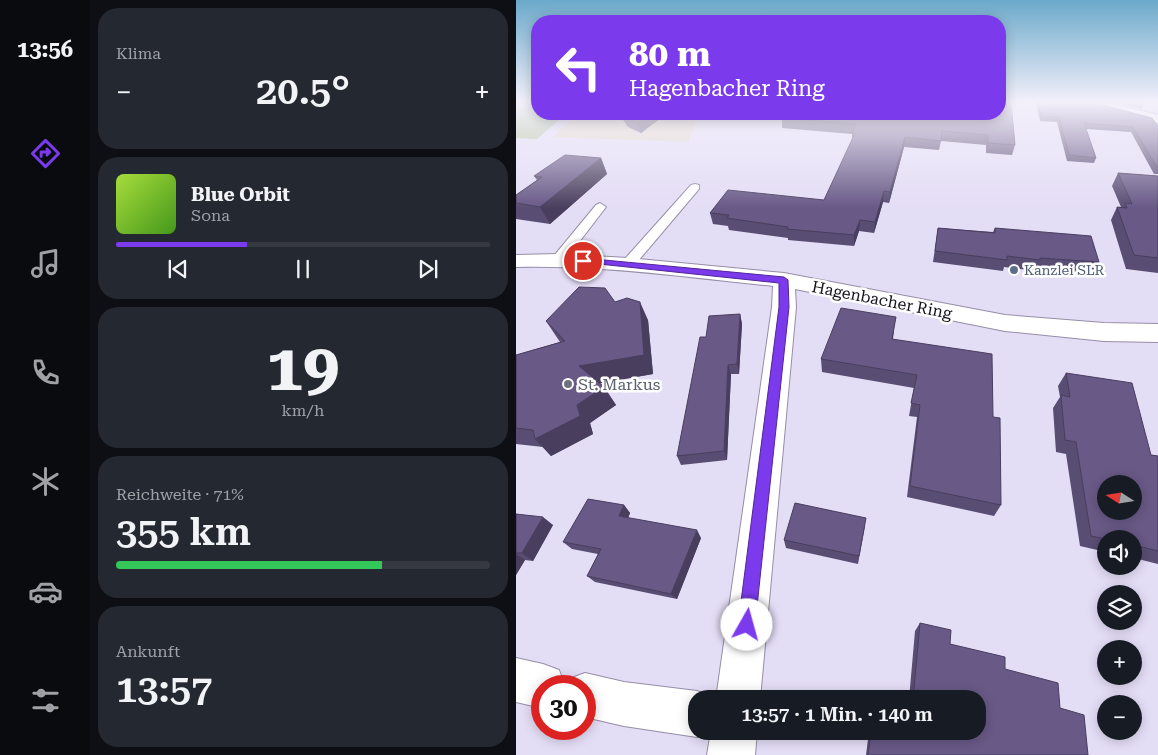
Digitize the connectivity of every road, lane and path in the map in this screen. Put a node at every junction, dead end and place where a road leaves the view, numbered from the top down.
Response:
1 (695, 187) dead end
2 (600, 207) dead end
3 (558, 260) junction
4 (516, 261) edge
5 (628, 264) junction
6 (784, 280) junction
7 (1158, 333) edge
8 (516, 680) edge
9 (531, 683) edge
10 (739, 690) edge
11 (596, 698) edge
12 (688, 713) edge
13 (733, 740) edge
14 (731, 755) edge

1 - 5 lane
2 - 3 lane
3 - 4 street, Hagenbacher Ring
3 - 5 street, Hagenbacher Ring
5 - 6 street, Hagenbacher Ring
6 - 7 street, Hagenbacher Ring
6 - 10 street
8 - 9 street
11 - 12 street
13 - 14 street

